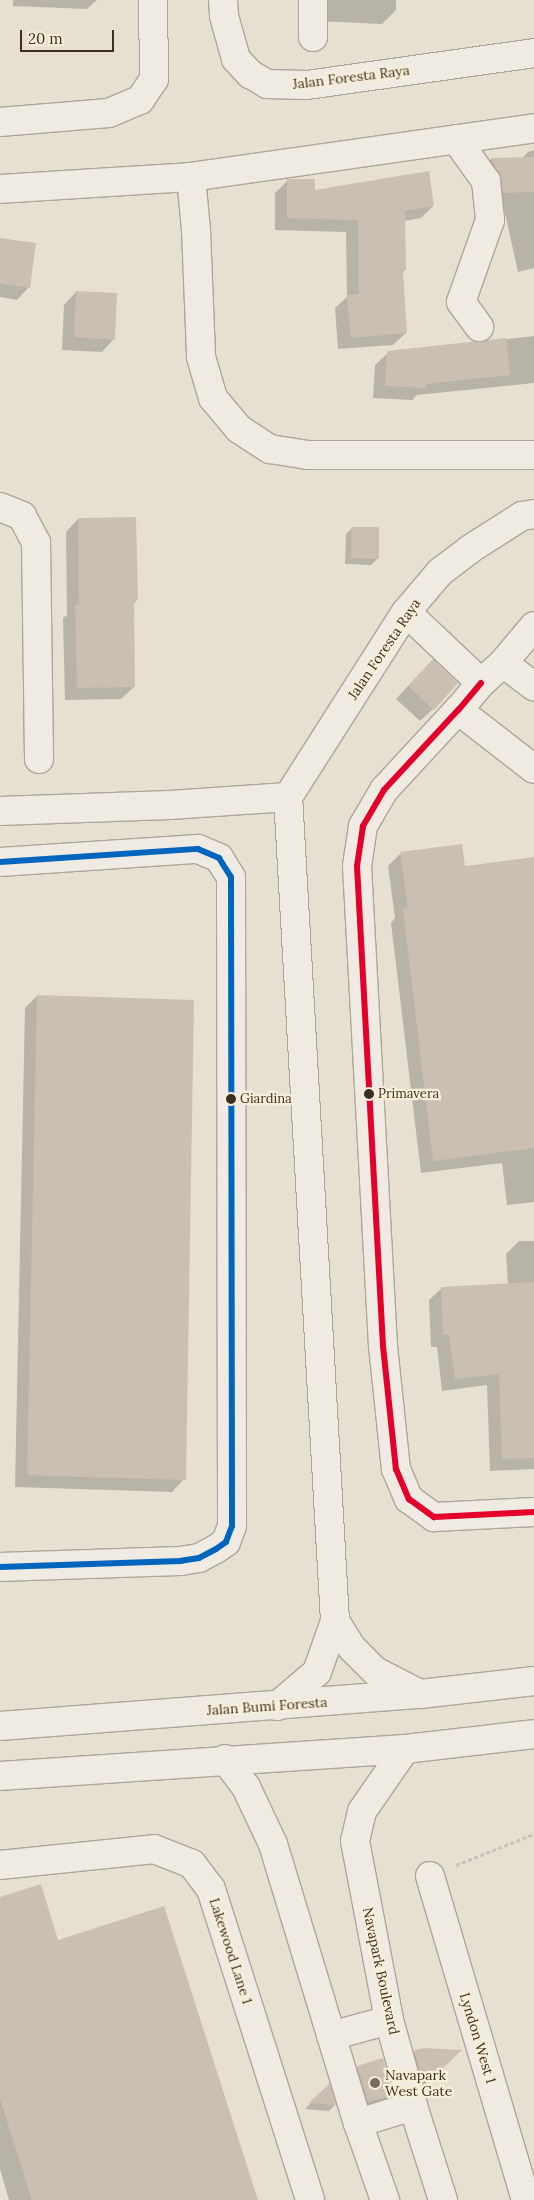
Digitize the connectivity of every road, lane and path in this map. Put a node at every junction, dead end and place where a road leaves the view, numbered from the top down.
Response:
1 (153, 0) edge
2 (223, 0) edge
3 (312, 0) edge
4 (314, 36) dead end
5 (534, 53) edge
6 (0, 122) edge
7 (534, 128) edge
8 (456, 139) junction
9 (191, 177) junction
10 (0, 189) edge
11 (479, 327) dead end
12 (534, 455) edge
13 (0, 508) edge
14 (534, 514) edge
15 (406, 612) junction
16 (534, 626) edge
17 (503, 663) junction
18 (481, 683) junction
19 (534, 686) edge
20 (458, 710) junction
21 (39, 759) dead end
22 (534, 769) edge
23 (288, 797) junction
24 (0, 811) edge
25 (0, 862) edge
26 (534, 1512) edge
27 (0, 1567) edge
28 (335, 1621) junction
29 (534, 1681) edge
30 (420, 1694) junction
31 (277, 1706) junction
32 (0, 1726) edge
33 (534, 1734) edge
34 (405, 1749) junction
35 (225, 1759) junction
36 (0, 1776) edge
37 (534, 1834) edge
38 (0, 1865) edge
39 (430, 1876) joint
40 (389, 2020) junction
41 (331, 2036) junction
42 (413, 2106) junction
43 (358, 2123) junction
44 (310, 2200) edge
45 (385, 2200) edge
46 (443, 2200) edge
47 (526, 2200) edge

1 - 6 street
2 - 5 street, Jalan Foresta Raya
3 - 4 street
7 - 8 street
8 - 9 street
8 - 11 street
9 - 10 street
9 - 12 street
13 - 21 street
14 - 15 street, Jalan Foresta Raya
15 - 18 street
15 - 23 street, Jalan Foresta Raya
16 - 17 street
17 - 18 street
17 - 19 street
18 - 20 street
20 - 22 street
20 - 26 street
23 - 24 street
23 - 28 street
25 - 27 street
28 - 30 street
28 - 31 street
29 - 30 street, Jalan Bumi Foresta
30 - 31 street, Jalan Bumi Foresta
31 - 32 street, Jalan Bumi Foresta
33 - 34 street
34 - 35 street
34 - 40 street, Navapark Boulevard
35 - 36 street
35 - 41 street
37 - 39 path
38 - 44 street, Lakewood Lane 1
39 - 47 street, Lyndon West 1
40 - 41 street
40 - 42 street, Navapark Boulevard
41 - 43 street
42 - 43 street
42 - 46 street, Navapark Boulevard
43 - 45 street

